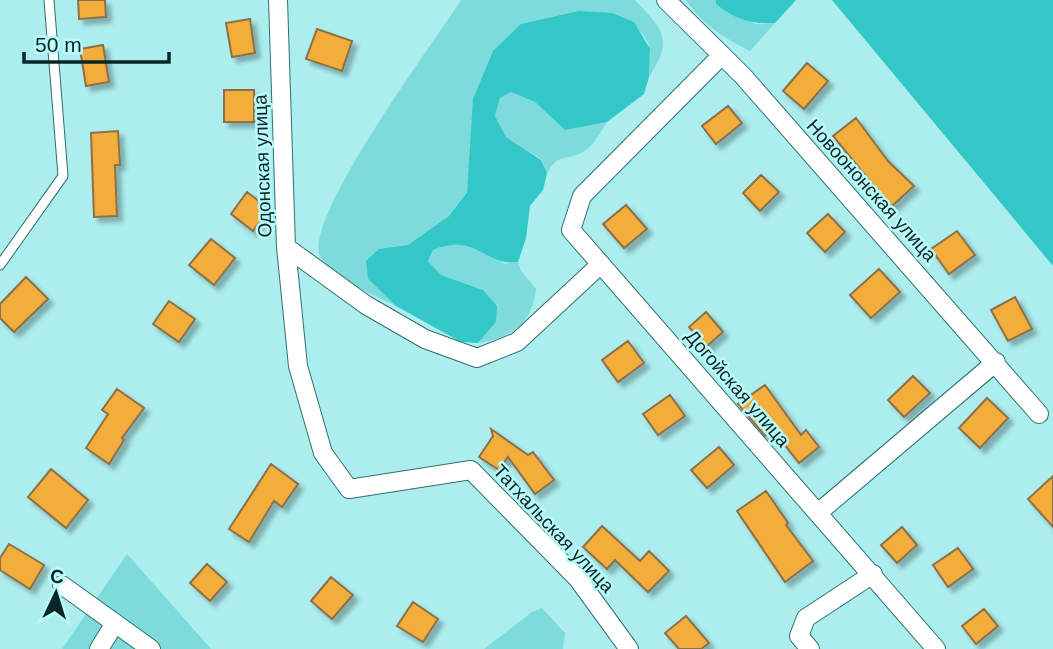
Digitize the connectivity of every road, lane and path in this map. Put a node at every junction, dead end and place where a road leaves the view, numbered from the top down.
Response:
1 (49, 0) edge
2 (278, 0) edge
3 (666, 0) edge
4 (722, 55) junction
5 (286, 247) junction
6 (601, 264) junction
7 (0, 265) edge
8 (996, 362) junction
9 (1039, 414) dead end
10 (819, 512) junction
11 (873, 574) junction
12 (62, 585) dead end
13 (115, 622) junction
14 (99, 649) edge
15 (151, 649) edge
16 (629, 649) edge
17 (810, 649) edge
18 (936, 649) edge

1 - 7 lane
2 - 5 street, Одонская улица
3 - 4 street, Новоононская улица
4 - 6 street, Догойская улица
4 - 8 street, Новоононская улица
5 - 6 street
5 - 16 street, Татхальская улица
6 - 10 street, Догойская улица
8 - 9 street, Новоононская улица
8 - 10 street
10 - 11 street, Догойская улица
11 - 17 street
11 - 18 street, Догойская улица
12 - 13 street
13 - 14 street
13 - 15 street

